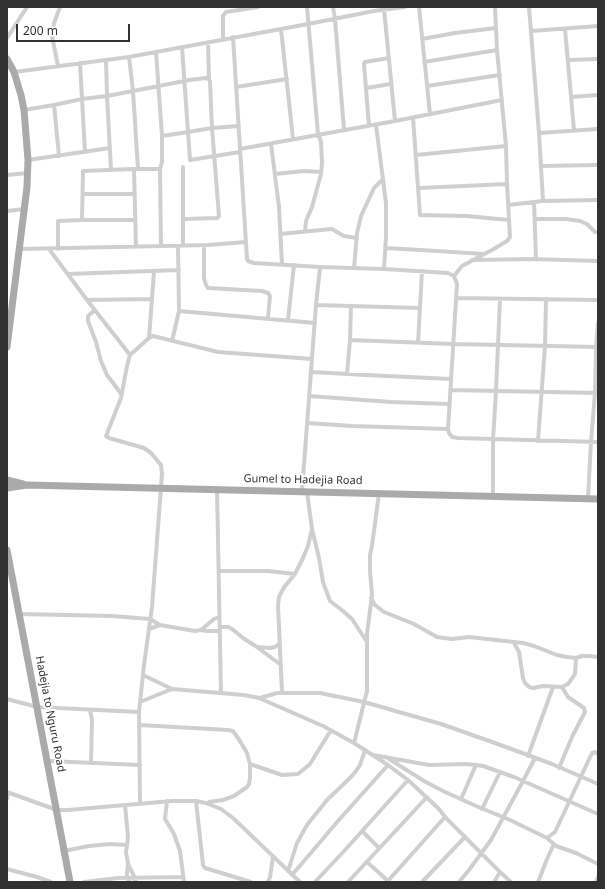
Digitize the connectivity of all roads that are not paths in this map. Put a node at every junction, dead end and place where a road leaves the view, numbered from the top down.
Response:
1 (27, 7) edge
2 (60, 7) edge
3 (258, 7) edge
4 (307, 7) edge
5 (333, 7) edge
6 (404, 7) edge
7 (419, 7) edge
8 (495, 7) edge
9 (529, 7) edge
10 (384, 9) junction
11 (335, 19) junction
12 (308, 24) junction
13 (598, 26) edge
14 (281, 28) junction
15 (496, 28) junction
16 (565, 28) junction
17 (531, 31) junction
18 (233, 37) junction
19 (7, 38) edge
20 (223, 39) junction
21 (422, 39) junction
22 (208, 42) junction
23 (182, 47) junction
24 (497, 50) junction
25 (156, 52) junction
26 (129, 57) junction
27 (389, 58) junction
28 (7, 59) edge
29 (598, 59) edge
30 (106, 60) junction
31 (568, 60) junction
32 (424, 62) junction
33 (80, 63) junction
34 (58, 66) junction
35 (14, 72) junction
36 (500, 75) junction
37 (209, 79) junction
38 (287, 80) junction
39 (184, 81) junction
40 (391, 84) junction
41 (159, 86) junction
42 (427, 86) junction
43 (236, 87) junction
44 (366, 88) junction
45 (133, 91) junction
46 (598, 95) edge
47 (107, 96) junction
48 (571, 97) junction
49 (82, 99) junction
50 (502, 100) junction
51 (54, 105) junction
52 (24, 110) junction
53 (430, 114) junction
54 (413, 118) junction
55 (395, 121) junction
56 (376, 125) junction
57 (238, 126) junction
58 (369, 126) junction
59 (212, 128) junction
60 (598, 129) edge
61 (344, 130) junction
62 (574, 130) junction
63 (188, 132) junction
64 (539, 133) junction
65 (318, 134) junction
66 (162, 136) junction
67 (293, 139) junction
68 (271, 144) junction
69 (506, 146) junction
70 (110, 148) junction
71 (240, 151) junction
72 (85, 152) junction
73 (416, 155) junction
74 (58, 156) junction
75 (215, 157) junction
76 (28, 160) junction
77 (598, 165) edge
78 (541, 166) junction
79 (183, 168) dead end
80 (136, 169) junction
81 (111, 170) junction
82 (160, 170) junction
83 (28, 172) junction
84 (321, 172) junction
85 (275, 174) junction
86 (7, 175) edge
87 (383, 179) junction
88 (507, 184) junction
89 (419, 188) junction
90 (83, 194) junction
91 (134, 194) junction
92 (598, 200) edge
93 (543, 201) junction
94 (534, 202) junction
95 (508, 206) junction
96 (25, 209) junction
97 (7, 211) edge
98 (184, 219) junction
99 (535, 219) junction
100 (82, 220) junction
101 (135, 220) junction
102 (509, 220) junction
103 (305, 231) junction
104 (598, 232) edge
105 (280, 234) junction
106 (357, 238) junction
107 (246, 242) junction
108 (204, 245) junction
109 (160, 246) junction
110 (178, 246) junction
111 (183, 246) junction
112 (136, 247) junction
113 (386, 248) junction
114 (20, 249) junction
115 (50, 249) junction
116 (58, 249) junction
117 (484, 254) junction
118 (536, 259) junction
119 (472, 260) junction
120 (598, 260) edge
121 (282, 264) junction
122 (294, 265) junction
123 (320, 267) junction
124 (354, 268) junction
125 (384, 269) junction
126 (179, 270) junction
127 (154, 271) junction
128 (422, 271) junction
129 (68, 274) junction
130 (454, 276) junction
131 (456, 298) junction
132 (152, 299) junction
133 (500, 299) junction
134 (546, 299) junction
135 (87, 300) junction
136 (598, 300) edge
137 (316, 305) junction
138 (351, 306) junction
139 (420, 308) junction
140 (95, 310) junction
141 (179, 311) junction
142 (268, 318) junction
143 (288, 320) junction
144 (598, 322) edge
145 (315, 323) junction
146 (149, 338) junction
147 (350, 340) junction
148 (172, 341) junction
149 (418, 343) junction
150 (453, 344) junction
151 (498, 345) junction
152 (545, 346) junction
153 (7, 347) edge
154 (597, 347) edge
155 (130, 355) junction
156 (312, 358) junction
157 (311, 372) junction
158 (347, 374) junction
159 (451, 379) junction
160 (450, 390) junction
161 (496, 391) junction
162 (542, 392) junction
163 (596, 393) edge
164 (122, 395) junction
165 (309, 396) junction
166 (449, 404) junction
167 (307, 423) junction
168 (448, 429) junction
169 (493, 440) junction
170 (538, 441) junction
171 (590, 442) junction
172 (598, 442) edge
173 (7, 480) edge
174 (27, 485) junction
175 (7, 488) edge
176 (161, 488) junction
177 (217, 489) junction
178 (304, 492) junction
179 (379, 493) junction
180 (492, 496) junction
181 (588, 498) junction
182 (598, 499) edge
183 (312, 529) junction
184 (7, 550) edge
185 (219, 571) junction
186 (295, 574) junction
187 (371, 597) junction
188 (20, 614) junction
189 (219, 617) junction
190 (150, 619) junction
191 (160, 625) junction
192 (149, 629) junction
193 (220, 629) junction
194 (201, 630) junction
195 (280, 642) junction
196 (367, 643) junction
197 (514, 643) junction
198 (257, 647) junction
199 (598, 657) edge
200 (576, 658) junction
201 (281, 665) junction
202 (143, 675) junction
203 (553, 687) junction
204 (562, 687) junction
205 (172, 689) junction
206 (221, 693) junction
207 (282, 693) junction
208 (259, 698) junction
209 (7, 699) edge
210 (140, 702) junction
211 (364, 702) junction
212 (38, 707) junction
213 (90, 710) junction
214 (139, 712) junction
215 (139, 725) junction
216 (331, 730) junction
217 (354, 743) junction
218 (365, 750) junction
219 (371, 754) junction
220 (598, 754) edge
221 (528, 756) junction
222 (386, 757) junction
223 (534, 758) junction
224 (48, 761) junction
225 (91, 763) junction
226 (250, 764) junction
227 (140, 765) junction
228 (388, 765) junction
229 (476, 765) junction
230 (560, 768) junction
231 (500, 772) junction
232 (580, 776) junction
233 (408, 780) junction
234 (523, 781) junction
235 (598, 784) edge
236 (8, 792) edge
237 (427, 797) junction
238 (7, 799) edge
239 (461, 800) junction
240 (196, 801) junction
241 (167, 802) junction
242 (569, 802) junction
243 (206, 803) junction
244 (140, 804) junction
245 (125, 805) junction
246 (482, 809) junction
247 (57, 810) junction
248 (598, 814) edge
249 (445, 817) junction
250 (504, 817) junction
251 (362, 831) junction
252 (465, 837) junction
253 (547, 838) junction
254 (554, 844) junction
255 (127, 846) junction
256 (379, 848) junction
257 (64, 850) junction
258 (482, 854) junction
259 (273, 857) junction
260 (367, 862) junction
261 (128, 864) junction
262 (598, 864) edge
263 (7, 869) edge
264 (288, 871) junction
265 (500, 872) junction
266 (292, 875) junction
267 (598, 877) edge
268 (129, 880) edge
269 (135, 880) edge
270 (184, 880) edge
271 (51, 882) edge
272 (70, 882) edge
273 (84, 882) edge
274 (251, 882) edge
275 (268, 882) edge
276 (300, 882) edge
277 (315, 882) edge
278 (348, 882) edge
279 (387, 882) edge
280 (422, 882) edge
281 (458, 882) edge
282 (494, 882) edge
283 (512, 882) edge
284 (538, 882) edge
285 (596, 882) edge

1 - 19 street
2 - 34 street
3 - 20 street
4 - 12 street
5 - 11 street
6 - 10 street
7 - 21 street
8 - 15 street
9 - 17 street
10 - 11 street
10 - 27 street
11 - 12 street
11 - 61 street
12 - 14 street
12 - 65 street
13 - 16 street
14 - 18 street
14 - 38 street
15 - 21 street
15 - 24 street
16 - 17 street
16 - 31 street
17 - 64 street
18 - 20 street
18 - 43 street
20 - 22 street
21 - 32 street
22 - 23 street
22 - 37 street
23 - 25 street
23 - 39 street
24 - 32 street
24 - 36 street
25 - 26 street
25 - 41 street
26 - 30 street
26 - 45 street
27 - 40 street
27 - 44 street
28 - 35 main road
29 - 31 street
30 - 33 street
30 - 47 street
31 - 48 street
32 - 42 street
33 - 34 street
33 - 49 street
34 - 35 street
35 - 52 main road
36 - 42 street
36 - 50 street
37 - 39 street
37 - 59 street
38 - 43 street
38 - 67 street
39 - 41 street
39 - 63 street
40 - 44 street
40 - 55 street
41 - 45 street
41 - 66 street
42 - 53 street
43 - 57 street
44 - 58 street
45 - 47 street
45 - 80 street
46 - 48 street
47 - 49 street
47 - 70 street
48 - 62 street
49 - 51 street
49 - 72 street
50 - 53 street
50 - 69 street
51 - 52 street
51 - 74 street
52 - 76 main road
53 - 54 street
54 - 55 street
54 - 73 street
55 - 56 street
56 - 58 street
56 - 87 street
57 - 59 street
57 - 71 street
58 - 61 street
59 - 63 street
59 - 75 street
60 - 62 street
61 - 65 street
62 - 64 street
63 - 66 street
63 - 75 street
64 - 78 street
65 - 67 street
65 - 84 street
66 - 82 street
67 - 68 street
68 - 71 street
68 - 85 street
69 - 73 street
69 - 88 street
70 - 72 street
70 - 81 street
71 - 75 street
71 - 107 street
72 - 74 street
73 - 89 street
74 - 76 street
75 - 98 street
76 - 83 main road
77 - 78 street
78 - 93 street
79 - 98 street
80 - 81 street
80 - 82 street
80 - 91 street
81 - 90 street
82 - 109 street
83 - 86 street
83 - 96 main road
84 - 85 street
84 - 103 street
85 - 105 street
87 - 106 street
87 - 113 street
88 - 89 street
88 - 95 street
89 - 102 street
90 - 91 street
90 - 100 street
91 - 101 street
92 - 93 street
93 - 94 street
94 - 95 street
94 - 99 street
95 - 102 street
96 - 97 street
96 - 114 main road
98 - 111 street
99 - 104 street
99 - 118 street
100 - 101 street
100 - 116 street
101 - 112 street
102 - 117 street
103 - 105 street
103 - 106 street
105 - 121 street
106 - 124 street
107 - 108 street
107 - 121 street
108 - 111 street
108 - 142 street
109 - 110 street
109 - 112 street
110 - 111 street
110 - 126 street
112 - 116 street
113 - 117 street
113 - 125 street
114 - 115 street
114 - 153 main road
115 - 116 street
115 - 129 street
117 - 119 street
118 - 119 street
118 - 120 street
119 - 130 street
121 - 122 street
122 - 123 street
122 - 143 street
123 - 124 street
123 - 137 street
124 - 125 street
125 - 128 street
126 - 127 street
126 - 141 street
127 - 129 street
127 - 132 street
128 - 130 street
128 - 139 street
129 - 135 street
130 - 131 street
131 - 133 street
131 - 150 street
132 - 135 street
132 - 146 street
133 - 134 street
133 - 151 street
134 - 136 street
134 - 152 street
135 - 140 street
137 - 138 street
137 - 145 street
138 - 139 street
138 - 147 street
139 - 149 street
140 - 155 street
140 - 164 street
141 - 142 street
141 - 148 street
142 - 143 street
143 - 145 street
144 - 154 street
145 - 156 street
146 - 148 street
146 - 155 street
147 - 149 street
147 - 158 street
148 - 156 street
149 - 150 street
150 - 151 street
150 - 159 street
151 - 152 street
151 - 161 street
152 - 154 street
152 - 162 street
154 - 163 street
155 - 164 street
156 - 157 street
157 - 158 street
157 - 165 street
158 - 159 street
159 - 160 street
160 - 161 street
160 - 166 street
161 - 162 street
161 - 169 street
162 - 163 street
162 - 170 street
163 - 171 street
164 - 176 street
165 - 166 street
165 - 167 street
166 - 168 street
167 - 168 street
167 - 178 street
168 - 169 street
169 - 170 street
169 - 180 street
170 - 171 street
171 - 172 street
171 - 181 street
173 - 174 main road
174 - 175 main road, Gumel to Hadejia Road
174 - 176 main road, Gumel to Hadejia Road
176 - 177 main road, Gumel to Hadejia Road
176 - 190 street
177 - 178 main road, Gumel to Hadejia Road
177 - 185 street
178 - 179 main road, Gumel to Hadejia Road
178 - 183 street
179 - 180 main road, Gumel to Hadejia Road
179 - 187 street
180 - 181 main road, Gumel to Hadejia Road
181 - 182 main road, Gumel to Hadejia Road
183 - 186 street
183 - 196 street
184 - 188 main road, Hadejia to Nguru Road
185 - 186 street
185 - 189 street
186 - 195 street
187 - 196 street
187 - 197 street
188 - 190 street
188 - 212 main road, Hadejia to Nguru Road
189 - 193 street
189 - 194 street
190 - 191 street
190 - 192 street
191 - 192 street
191 - 194 street
192 - 202 street
193 - 194 street
193 - 198 street
193 - 206 street
195 - 198 street
195 - 201 street
196 - 211 street
197 - 200 street
197 - 203 street
198 - 201 street
199 - 200 street
200 - 204 street
201 - 207 street
202 - 205 street
202 - 210 street
203 - 204 street
203 - 221 street
204 - 230 street
205 - 206 street
205 - 210 street
206 - 208 street
207 - 208 street
207 - 211 street
208 - 216 street
209 - 212 street
210 - 214 street
211 - 217 street
211 - 221 street
212 - 213 street
212 - 224 main road, Hadejia to Nguru Road
213 - 214 street
213 - 225 street
214 - 215 street
215 - 226 street
215 - 227 street
216 - 217 street
216 - 226 street
217 - 218 street
218 - 219 street
218 - 264 street
219 - 222 street
219 - 228 street
220 - 232 street
221 - 223 street
222 - 229 street
222 - 239 street
223 - 230 street
223 - 234 street
224 - 225 street
224 - 247 main road, Hadejia to Nguru Road
225 - 227 street
226 - 243 street
227 - 244 street
228 - 233 street
228 - 266 street
229 - 231 street
229 - 239 street
230 - 232 street
231 - 234 street
231 - 246 street
232 - 235 street
232 - 242 street
233 - 237 street
233 - 251 street
234 - 242 street
234 - 250 street
236 - 238 street
236 - 247 street
237 - 249 street
237 - 256 street
239 - 246 street
240 - 241 street
240 - 243 street
240 - 274 street
241 - 244 street
241 - 270 street
242 - 248 street
242 - 253 street
243 - 259 street
244 - 245 street
245 - 247 street
245 - 255 street
246 - 250 street
247 - 257 main road, Hadejia to Nguru Road
249 - 252 street
249 - 279 street
250 - 253 street
250 - 258 street
251 - 256 street
251 - 277 street
252 - 258 street
252 - 280 street
253 - 254 street
254 - 262 street
254 - 284 street
255 - 257 street
255 - 261 street
256 - 260 street
257 - 272 main road, Hadejia to Nguru Road
258 - 265 street
258 - 281 street
259 - 264 street
259 - 275 street
260 - 278 street
260 - 279 street
261 - 268 street
261 - 269 street
263 - 271 street
264 - 266 street
265 - 282 street
265 - 283 street
266 - 276 street
267 - 285 street
268 - 269 street
268 - 273 street
269 - 270 street

